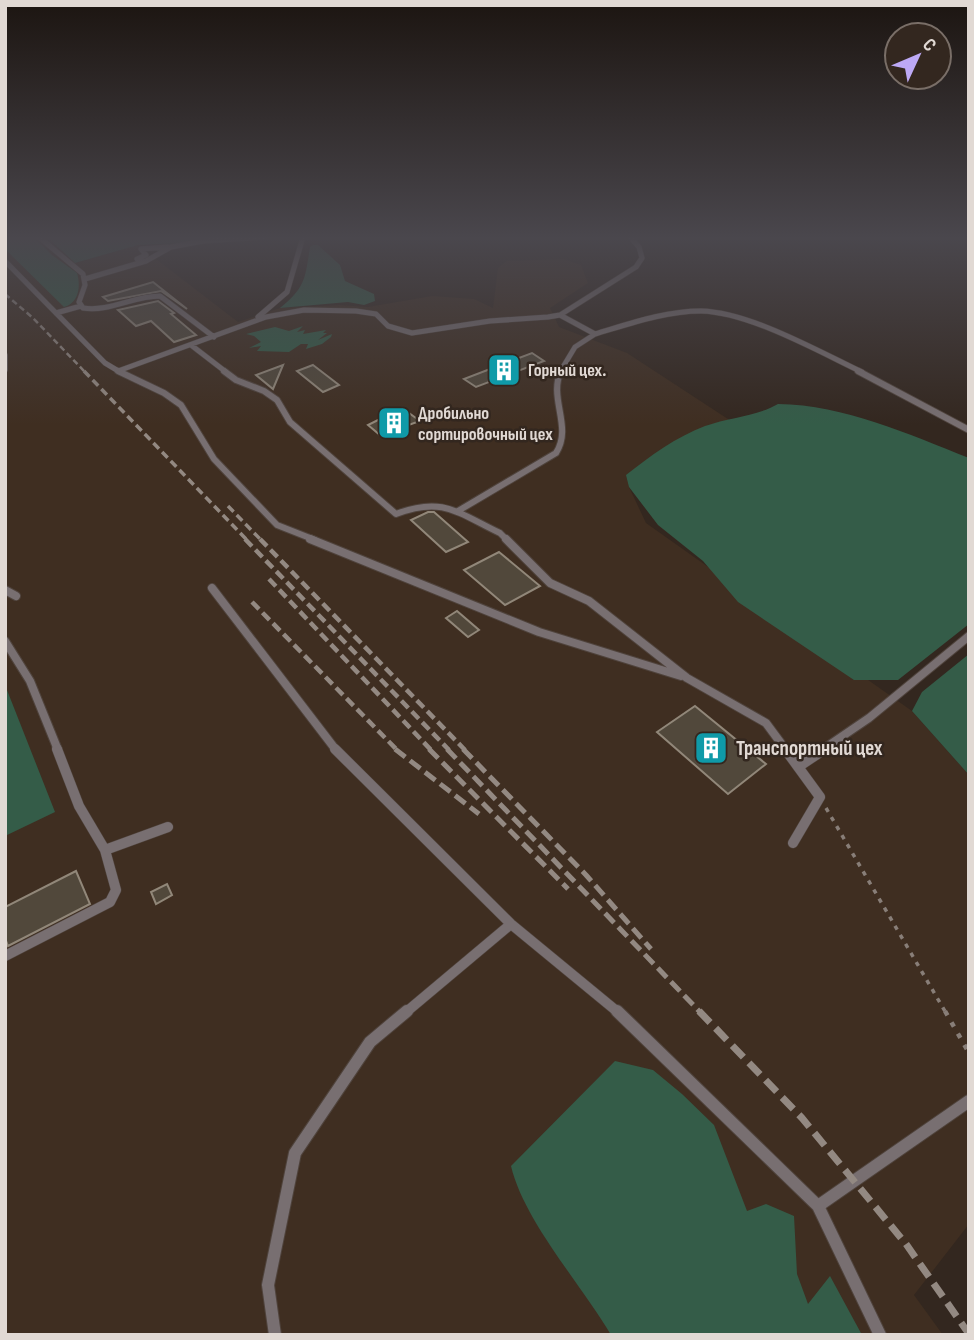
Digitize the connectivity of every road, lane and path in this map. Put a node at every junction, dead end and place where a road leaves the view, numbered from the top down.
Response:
1 (43, 300) edge
2 (80, 300) edge
3 (137, 300) edge
4 (165, 300) edge
5 (278, 300) edge
6 (584, 300) edge
7 (81, 306) junction
8 (56, 313) junction
9 (560, 315) junction
10 (253, 321) junction
11 (595, 334) junction
12 (214, 337) junction
13 (191, 345) junction
14 (5, 355) edge
15 (5, 370) edge
16 (117, 371) junction
17 (969, 430) edge
18 (458, 512) junction
19 (212, 587) dead end
20 (5, 590) edge
21 (16, 596) dead end
22 (969, 636) edge
23 (5, 641) edge
24 (687, 678) junction
25 (798, 767) junction
26 (820, 797) junction
27 (168, 827) dead end
28 (793, 843) dead end
29 (105, 850) junction
30 (511, 924) junction
31 (5, 956) edge
32 (969, 1053) edge
33 (969, 1101) edge
34 (818, 1206) junction
35 (275, 1335) edge
36 (880, 1335) edge

1 - 8 lane
2 - 7 lane
3 - 7 lane
4 - 12 lane
5 - 10 lane
6 - 9 lane
7 - 8 lane
8 - 16 lane
9 - 10 lane
9 - 11 lane
10 - 12 lane
11 - 17 lane
11 - 18 lane
12 - 13 lane
13 - 16 lane
13 - 18 lane
14 - 15 lane
16 - 24 lane
18 - 24 lane
19 - 30 lane
20 - 21 lane
22 - 25 lane
23 - 29 lane
24 - 25 lane
25 - 26 lane
26 - 28 lane
26 - 32 path
27 - 29 lane
29 - 31 lane
30 - 34 lane
30 - 35 lane
33 - 34 lane
34 - 36 lane

